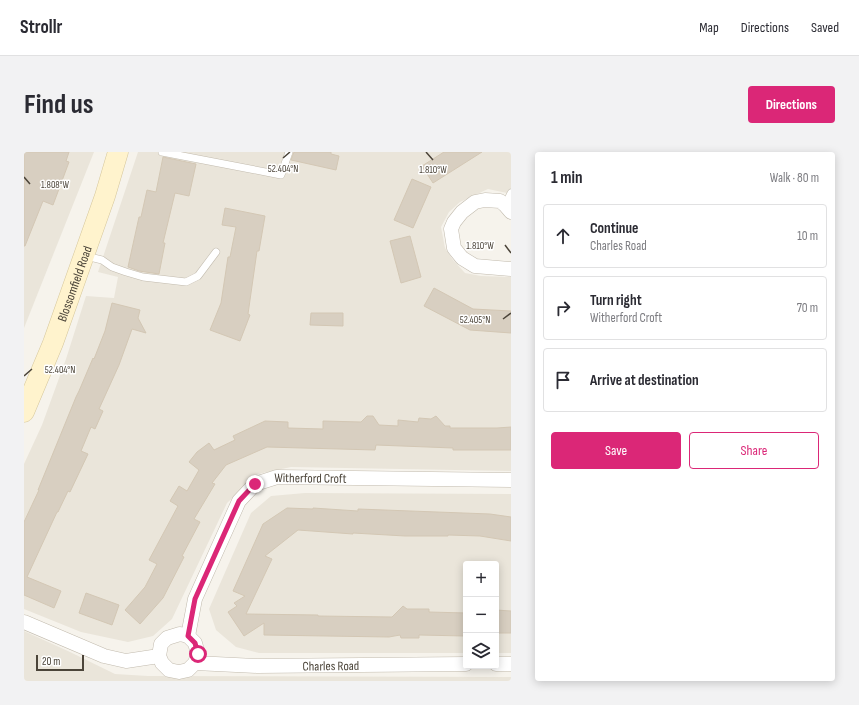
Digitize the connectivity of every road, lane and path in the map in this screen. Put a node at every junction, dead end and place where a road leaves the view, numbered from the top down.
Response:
1 (118, 152) edge
2 (162, 152) edge
3 (289, 152) edge
4 (509, 203) edge
5 (216, 252) dead end
6 (84, 256) junction
7 (511, 269) edge
8 (24, 412) edge
9 (511, 480) edge
10 (24, 622) edge
11 (188, 636) junction
12 (159, 656) junction
13 (195, 663) junction
14 (463, 664) edge
15 (499, 664) edge
16 (511, 664) edge

1 - 6 main road, Blossomfield Road
2 - 3 lane
4 - 7 street
5 - 6 lane
6 - 8 main road, Blossomfield Road
9 - 11 street, Witherford Croft
10 - 12 street
11 - 12 street
11 - 13 street
12 - 13 street
13 - 14 street, Charles Road
15 - 16 street

